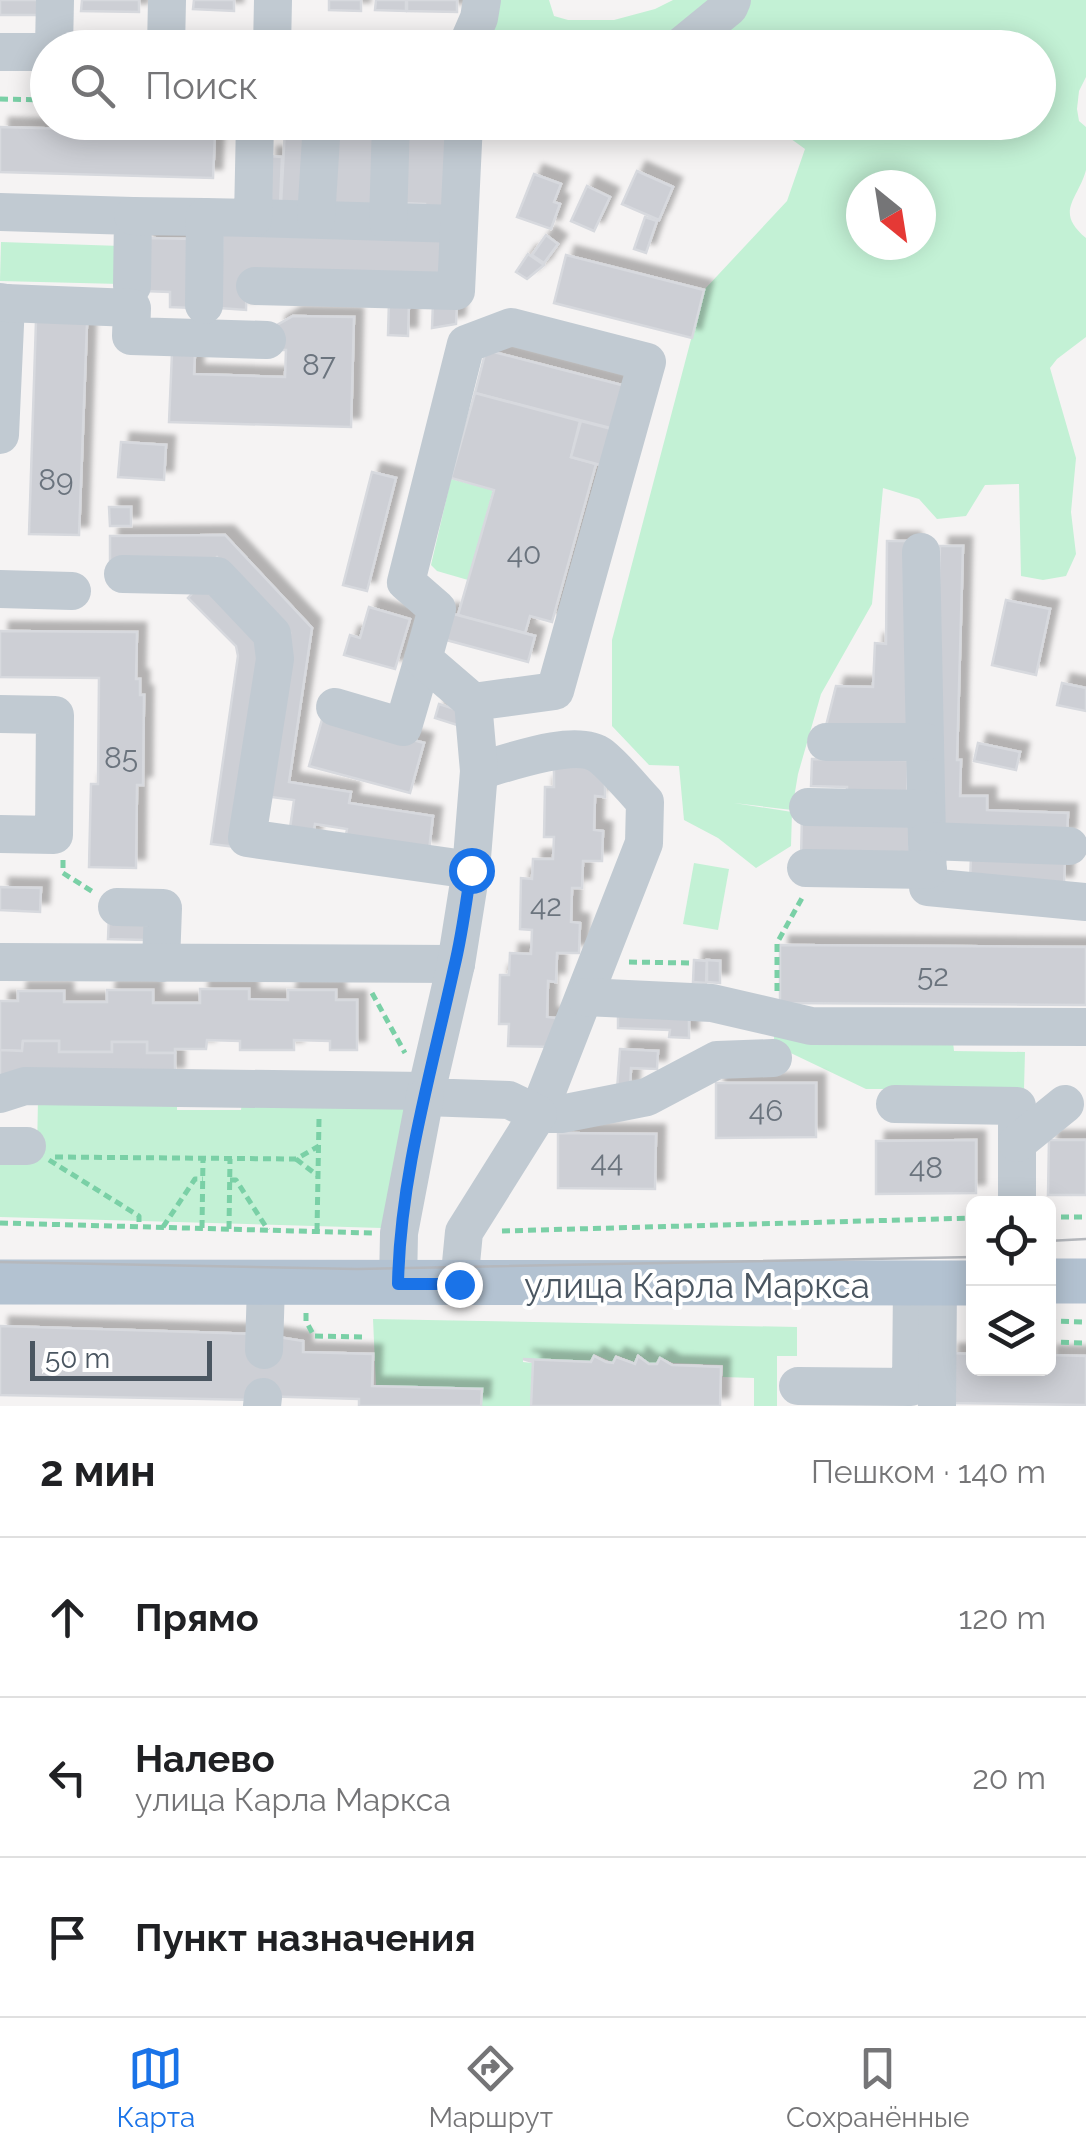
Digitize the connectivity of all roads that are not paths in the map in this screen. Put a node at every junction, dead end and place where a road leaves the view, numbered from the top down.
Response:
1 (55, 0) edge
2 (167, 0) edge
3 (273, 0) edge
4 (482, 0) edge
5 (732, 0) edge
6 (54, 30) edge
7 (166, 30) edge
8 (272, 30) edge
9 (474, 30) edge
10 (701, 30) edge
11 (0, 52) edge
12 (30, 52) edge
13 (255, 140) edge
14 (321, 140) edge
15 (390, 140) edge
16 (463, 140) edge
17 (0, 212) edge
18 (134, 216) junction
19 (205, 217) junction
20 (254, 218) junction
21 (316, 219) junction
22 (388, 222) junction
23 (459, 224) junction
24 (132, 286) dead end
25 (255, 286) dead end
26 (3, 303) edge
27 (204, 306) dead end
28 (268, 340) dead end
29 (0, 435) edge
30 (921, 552) dead end
31 (123, 574) dead end
32 (0, 589) edge
33 (72, 591) dead end
34 (423, 659) junction
35 (473, 702) junction
36 (335, 707) dead end
37 (0, 714) edge
38 (826, 742) dead end
39 (925, 742) junction
40 (480, 771) junction
41 (808, 806) dead end
42 (0, 834) edge
43 (927, 840) junction
44 (1069, 846) dead end
45 (809, 868) road end
46 (471, 870) junction
47 (1086, 902) edge
48 (117, 907) dead end
49 (0, 962) edge
50 (161, 963) junction
51 (456, 964) junction
52 (585, 997) junction
53 (1086, 1027) edge
54 (773, 1058) dead end
55 (0, 1094) edge
56 (425, 1094) junction
57 (896, 1104) dead end
58 (1066, 1104) dead end
59 (538, 1114) junction
60 (1016, 1143) junction
61 (1017, 1196) edge
62 (464, 1232) junction
63 (399, 1233) junction
64 (1086, 1280) edge
65 (0, 1282) edge
66 (1056, 1282) edge
67 (266, 1284) junction
68 (398, 1284) junction
69 (459, 1284) junction
70 (941, 1284) edge
71 (264, 1350) dead end
72 (798, 1386) dead end
73 (921, 1400) edge

1 - 6 street
2 - 7 street
3 - 8 street
4 - 9 street
5 - 10 street
11 - 12 street
13 - 20 street
14 - 21 street
15 - 22 street
16 - 23 street
17 - 18 street
18 - 19 street
18 - 24 street
19 - 20 street
19 - 27 street
20 - 21 street
21 - 22 street
22 - 23 street
23 - 25 street
26 - 28 street
26 - 29 street
30 - 39 street
31 - 46 street
32 - 33 street
34 - 35 street
34 - 35 street
34 - 36 street
35 - 40 street
37 - 42 street
38 - 39 street
39 - 43 street
40 - 46 street
40 - 52 street
41 - 43 street
43 - 44 street
43 - 45 street
43 - 47 street
46 - 51 street
48 - 50 street
49 - 50 street
50 - 51 street
51 - 56 street
52 - 53 street
52 - 59 street
54 - 59 street
55 - 56 street
56 - 59 street
56 - 63 street
57 - 60 street
58 - 60 street
59 - 62 street
60 - 61 street
62 - 63 street
62 - 69 street
63 - 68 street
64 - 66 main road
65 - 67 main road, улица Карла Маркса
67 - 68 main road, улица Карла Маркса
67 - 71 street
68 - 69 main road, улица Карла Маркса
69 - 70 main road, улица Карла Маркса
70 - 73 street
72 - 73 street

